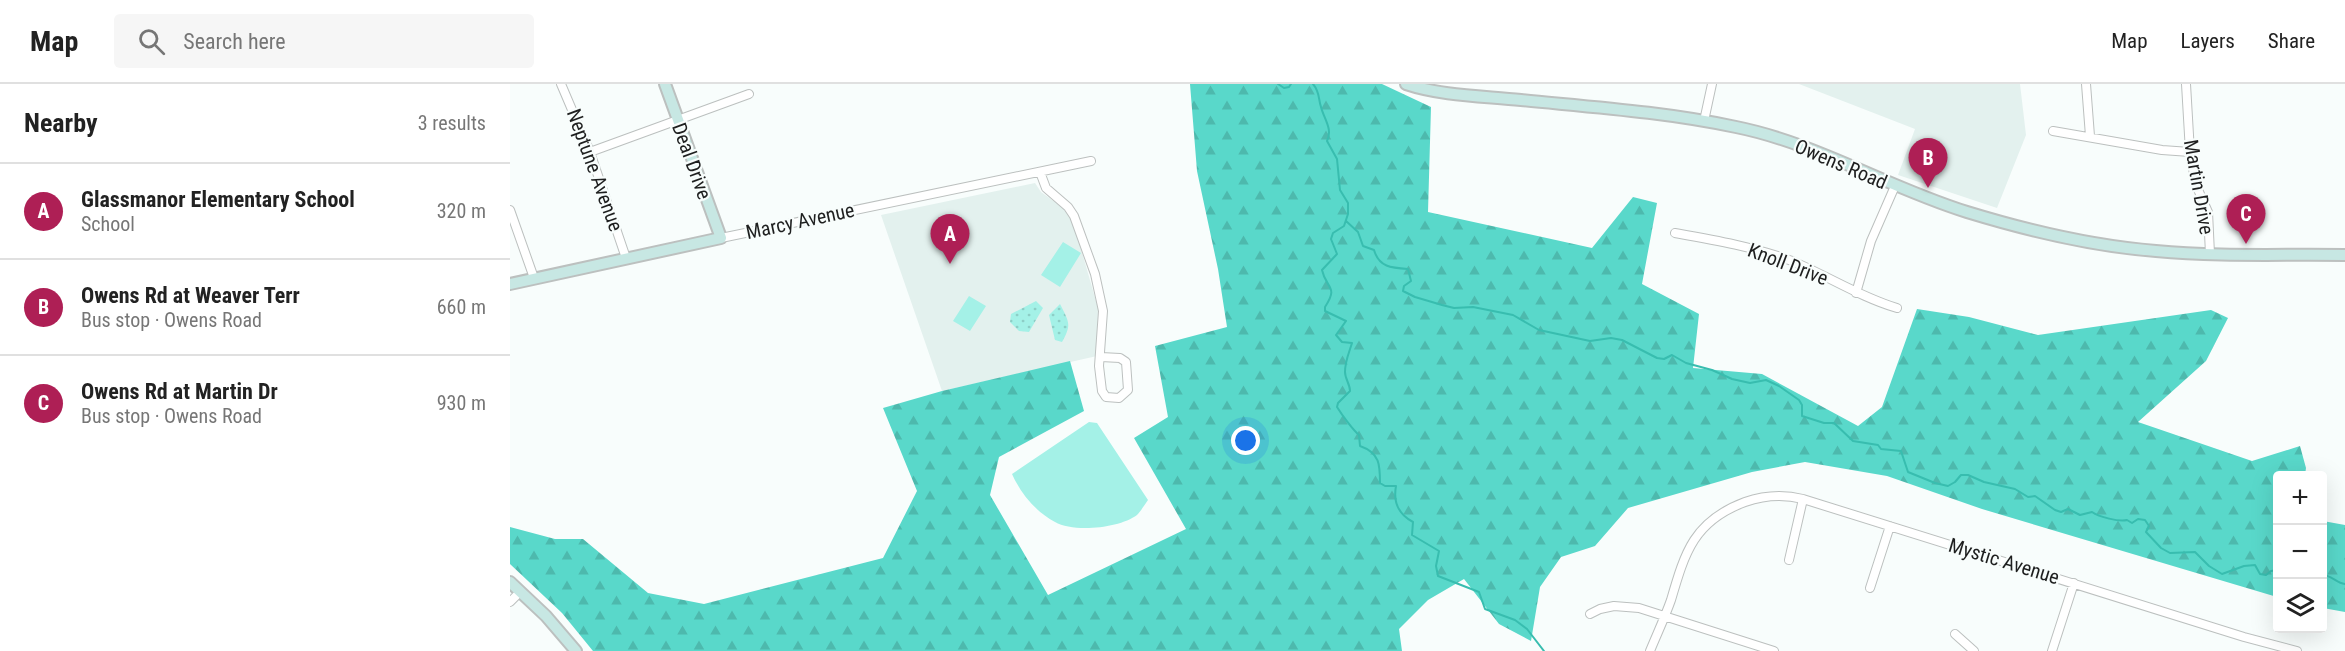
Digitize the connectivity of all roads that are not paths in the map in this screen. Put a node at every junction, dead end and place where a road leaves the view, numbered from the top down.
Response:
1 (561, 84) edge
2 (665, 84) edge
3 (1406, 84) edge
4 (1712, 84) edge
5 (2086, 84) edge
6 (2186, 84) edge
7 (749, 94) dead end
8 (676, 119) junction
9 (1704, 120) junction
10 (2053, 131) dead end
11 (2090, 136) junction
12 (590, 152) junction
13 (2190, 152) junction
14 (1091, 161) dead end
15 (1040, 172) junction
16 (1895, 186) junction
17 (510, 210) edge
18 (1675, 233) dead end
19 (721, 238) junction
20 (2210, 254) junction
21 (2345, 255) edge
22 (626, 258) junction
23 (534, 278) junction
24 (510, 284) edge
25 (1856, 292) junction
26 (1897, 308) dead end
27 (1101, 357) junction
28 (1803, 499) junction
29 (1890, 526) junction
30 (1789, 560) dead end
31 (510, 582) edge
32 (2074, 583) junction
33 (1870, 588) dead end
34 (520, 592) junction
35 (510, 602) edge
36 (1590, 614) dead end
37 (1665, 615) junction
38 (1955, 634) dead end
39 (576, 651) edge
40 (1650, 651) edge
41 (1774, 651) edge
42 (1974, 651) edge
43 (2052, 651) edge
44 (2297, 651) edge

1 - 12 street, Neptune Avenue
2 - 8 street, Deal Drive
3 - 9 street, Owens Road
4 - 9 street
5 - 11 street
6 - 13 street, Martin Drive
7 - 8 street
8 - 12 street
8 - 19 street, Deal Drive
9 - 16 street, Owens Road
10 - 11 street
11 - 13 street
12 - 22 street, Neptune Avenue
13 - 20 street, Martin Drive
14 - 15 street, Marcy Avenue
15 - 19 street, Marcy Avenue
15 - 27 street
16 - 20 street, Owens Road
16 - 25 street
17 - 23 street
18 - 25 street, Knoll Drive
19 - 22 street, Marcy Avenue
20 - 21 street, Owens Road
22 - 23 street, Marcy Avenue
23 - 24 street, Marcy Avenue
25 - 26 street, Knoll Drive
27 - 27 street
28 - 29 street, Mystic Avenue
28 - 30 street
28 - 37 street, Mystic Avenue
29 - 32 street, Mystic Avenue
29 - 33 street
31 - 34 street
32 - 43 street
32 - 44 street, Mystic Avenue
34 - 35 street
34 - 39 street
36 - 37 street
37 - 40 street
37 - 41 street
38 - 42 street

